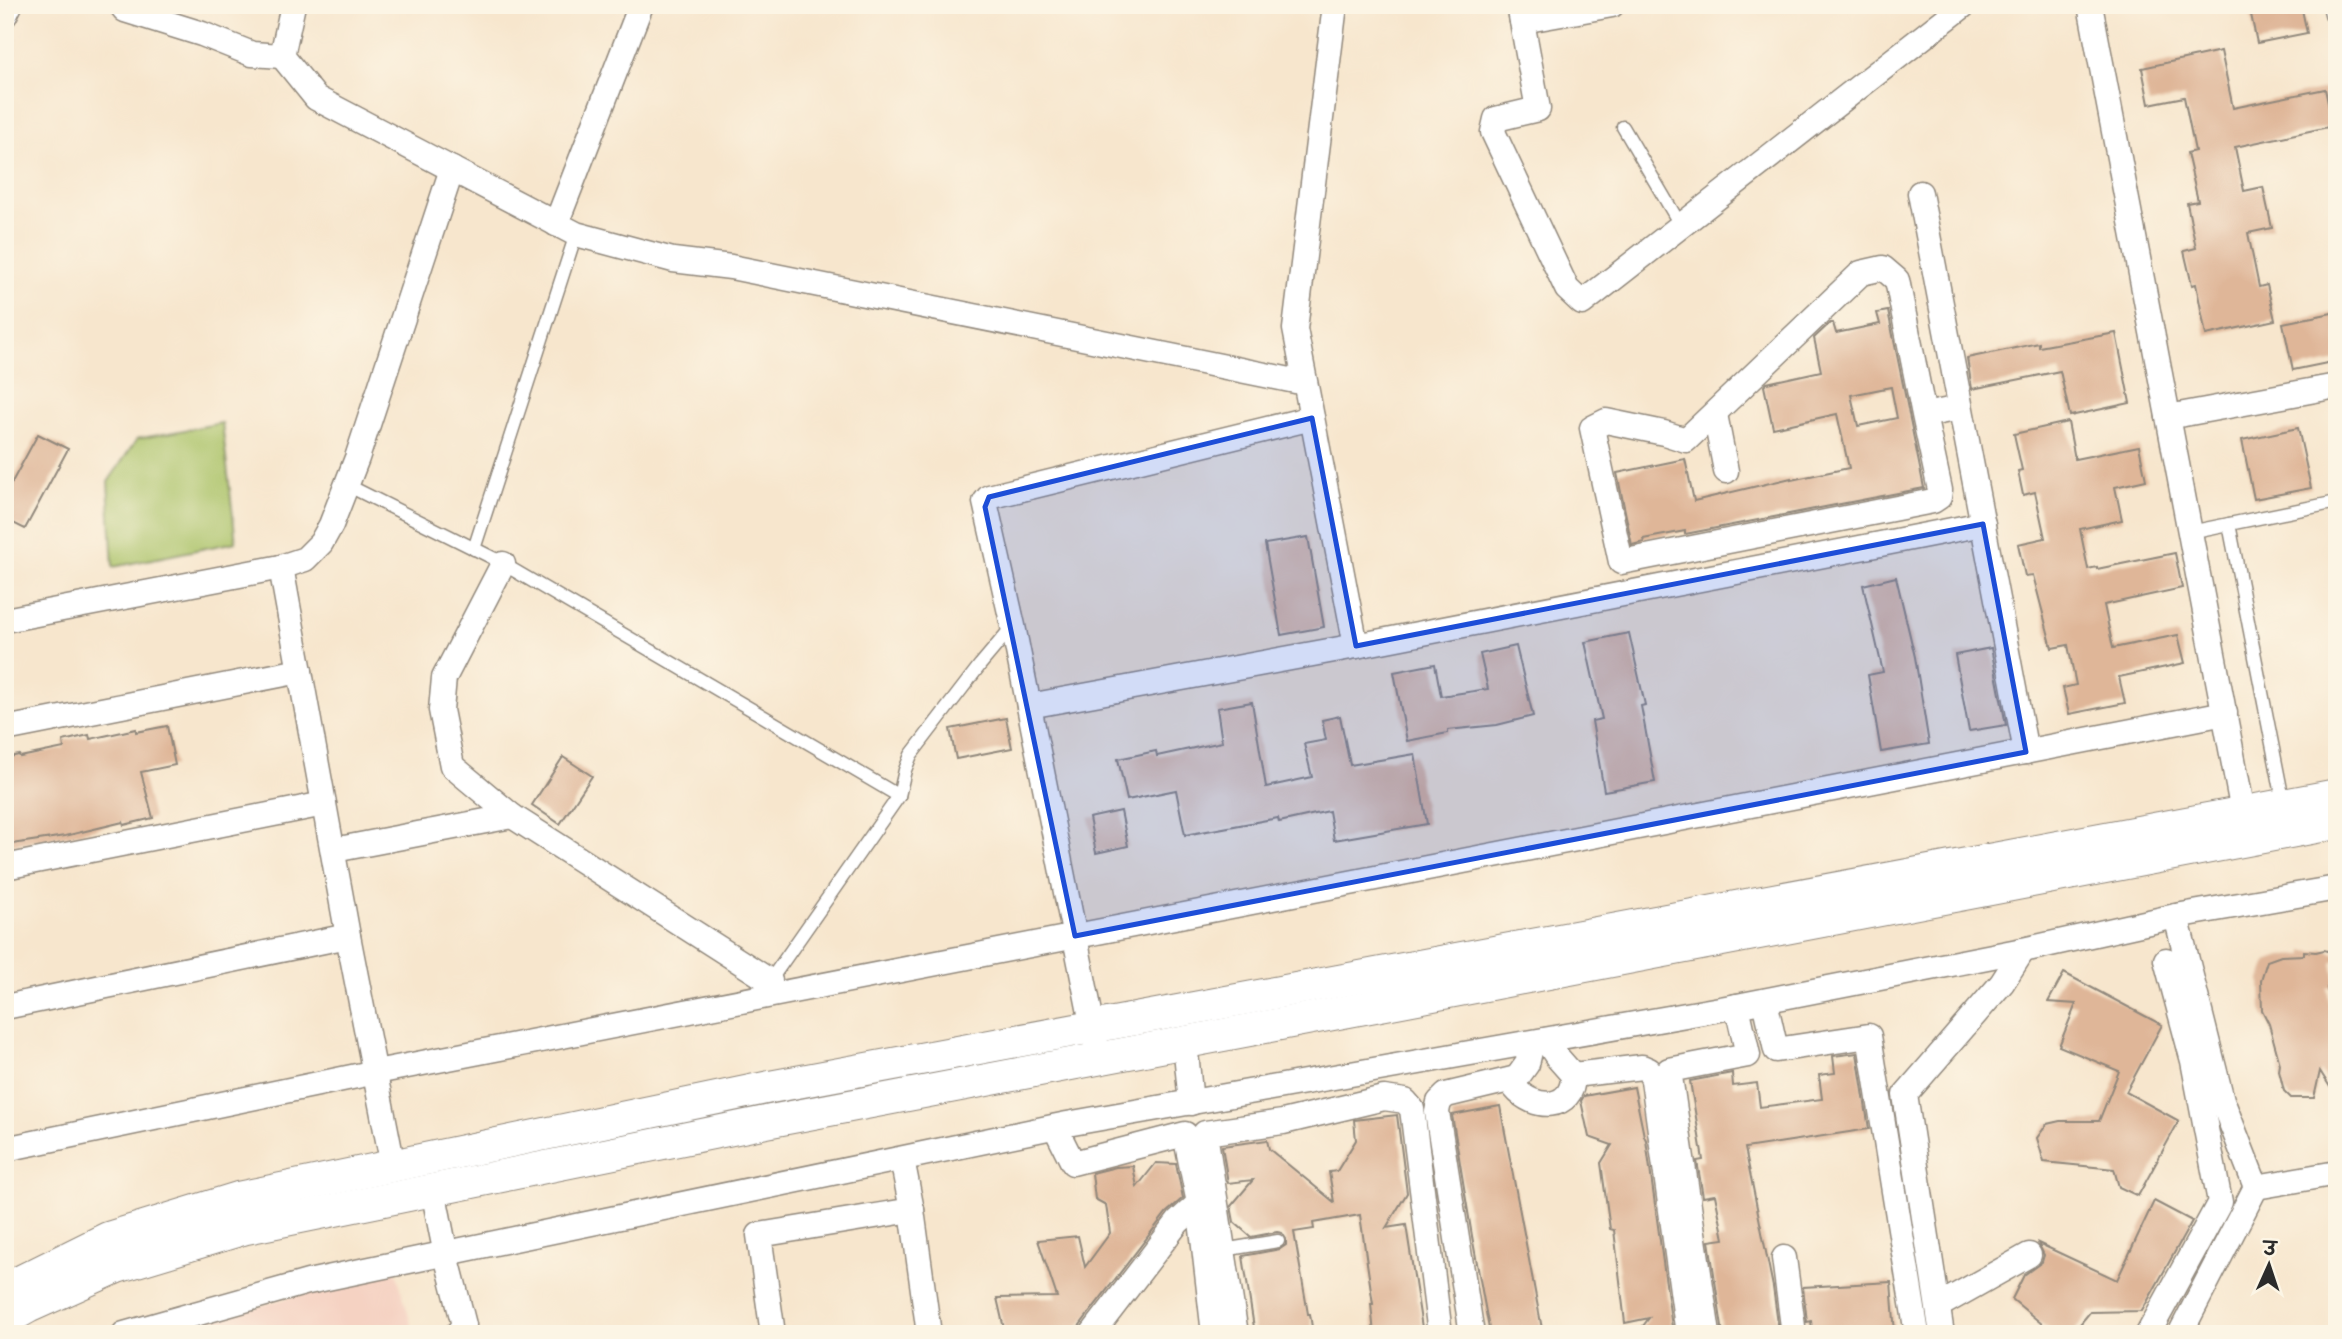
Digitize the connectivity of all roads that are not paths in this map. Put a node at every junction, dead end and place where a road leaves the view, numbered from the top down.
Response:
1 (121, 5) edge
2 (293, 5) edge
3 (641, 5) edge
4 (1335, 5) edge
5 (1612, 5) edge
6 (1964, 5) edge
7 (2090, 5) edge
8 (2335, 5) edge
9 (147, 11) edge
10 (1520, 13) edge
11 (2337, 13) edge
12 (282, 56) junction
13 (1623, 127) dead end
14 (452, 169) junction
15 (1920, 193) dead end
16 (1681, 226) junction
17 (566, 229) junction
18 (1954, 376) junction
19 (1305, 383) junction
20 (1918, 383) junction
21 (2337, 386) edge
22 (1960, 408) junction
23 (1715, 414) junction
24 (1924, 415) junction
25 (2168, 417) junction
26 (1312, 418) junction
27 (1726, 471) dead end
28 (347, 485) junction
29 (2337, 502) edge
30 (1983, 524) junction
31 (2229, 524) junction
32 (2190, 531) junction
33 (474, 549) junction
34 (1621, 562) junction
35 (503, 564) junction
36 (281, 567) junction
37 (1628, 593) junction
38 (5, 620) edge
39 (1013, 626) junction
40 (1356, 646) junction
41 (300, 671) junction
42 (1029, 706) junction
43 (2225, 713) junction
44 (5, 729) edge
45 (2026, 752) junction
46 (2337, 795) edge
47 (899, 796) junction
48 (324, 804) junction
49 (2284, 805) junction
50 (2243, 812) junction
51 (512, 816) junction
52 (2337, 823) edge
53 (334, 850) junction
54 (5, 867) edge
55 (2337, 888) edge
56 (2176, 916) junction
57 (348, 936) junction
58 (1075, 936) junction
59 (2023, 950) junction
60 (2166, 960) dead end
61 (764, 989) junction
62 (1765, 1001) junction
63 (1737, 1006) junction
64 (5, 1007) edge
65 (1093, 1027) junction
66 (1539, 1041) junction
67 (1185, 1042) junction
68 (1776, 1050) junction
69 (1748, 1055) junction
70 (1098, 1058) junction
71 (376, 1072) junction
72 (1573, 1075) junction
73 (1517, 1078) junction
74 (1324, 1079) junction
75 (1275, 1088) junction
76 (1191, 1103) junction
77 (1331, 1111) junction
78 (1283, 1122) junction
79 (1055, 1127) junction
80 (5, 1149) edge
81 (902, 1159) junction
82 (393, 1166) junction
83 (2337, 1172) edge
84 (2256, 1187) junction
85 (433, 1190) junction
86 (1199, 1203) junction
87 (912, 1210) junction
88 (1278, 1241) dead end
89 (1223, 1250) junction
90 (446, 1255) junction
91 (2029, 1255) dead end
92 (1784, 1258) dead end
93 (5, 1289) edge
94 (1938, 1307) junction
95 (5, 1320) edge
96 (124, 1334) edge
97 (457, 1334) edge
98 (773, 1334) edge
99 (929, 1334) edge
100 (1092, 1334) edge
101 (1214, 1334) edge
102 (1236, 1334) edge
103 (1440, 1334) edge
104 (1472, 1334) edge
105 (1688, 1334) edge
106 (1708, 1334) edge
107 (1794, 1334) edge
108 (1917, 1334) edge
109 (1942, 1334) edge
110 (2148, 1334) edge
111 (2180, 1334) edge

1 - 9 street
2 - 12 street
3 - 17 street
4 - 19 street
5 - 10 street
6 - 16 street
7 - 25 street
8 - 11 street
9 - 12 street
10 - 16 street
12 - 14 street
13 - 16 lane
14 - 17 street
14 - 28 street
15 - 18 street
17 - 19 street
17 - 33 lane
18 - 20 street
18 - 22 street
19 - 26 street
20 - 23 street
20 - 24 street
21 - 25 street
22 - 24 street
22 - 30 street
23 - 27 street
23 - 34 street
24 - 34 street
25 - 32 street
26 - 39 street
26 - 40 street
28 - 33 lane
28 - 36 street
29 - 31 lane
30 - 37 street
30 - 45 street
31 - 32 lane
31 - 49 lane
32 - 43 street
33 - 35 lane
34 - 37 street
35 - 47 lane
35 - 51 street
36 - 38 street
36 - 41 street
37 - 40 street
39 - 42 street
39 - 47 lane
40 - 42 street
41 - 44 street
41 - 48 street
42 - 58 street
43 - 45 street
43 - 50 street
45 - 58 street
46 - 49 street
47 - 61 lane
48 - 53 street
48 - 54 street
49 - 50 street
50 - 65 street
51 - 53 street
51 - 61 street
52 - 67 street
53 - 57 street
55 - 56 street
56 - 59 street
56 - 84 street
57 - 64 street
57 - 71 street
58 - 61 street
58 - 65 street
59 - 62 street
59 - 94 street
60 - 110 street
61 - 71 street
62 - 63 street
62 - 68 street
63 - 66 street
63 - 69 street
65 - 70 street
65 - 82 street
66 - 72 street
66 - 73 street
66 - 74 street
67 - 70 street
67 - 76 street
68 - 69 street
68 - 108 street
69 - 106 street
70 - 85 street
71 - 80 street
71 - 82 street
72 - 73 street
72 - 105 street
73 - 104 street
74 - 75 street
74 - 77 street
75 - 76 street
75 - 78 street
76 - 79 street
77 - 78 street
77 - 103 street
78 - 89 street
79 - 81 street
79 - 86 street
81 - 87 street
81 - 90 street
82 - 93 street
83 - 84 street
84 - 111 street
85 - 90 street
85 - 95 street
86 - 100 street
86 - 101 street
87 - 98 street
87 - 99 street
88 - 89 lane
89 - 102 street
90 - 96 street
90 - 97 street
91 - 94 street
92 - 107 street
94 - 109 street

